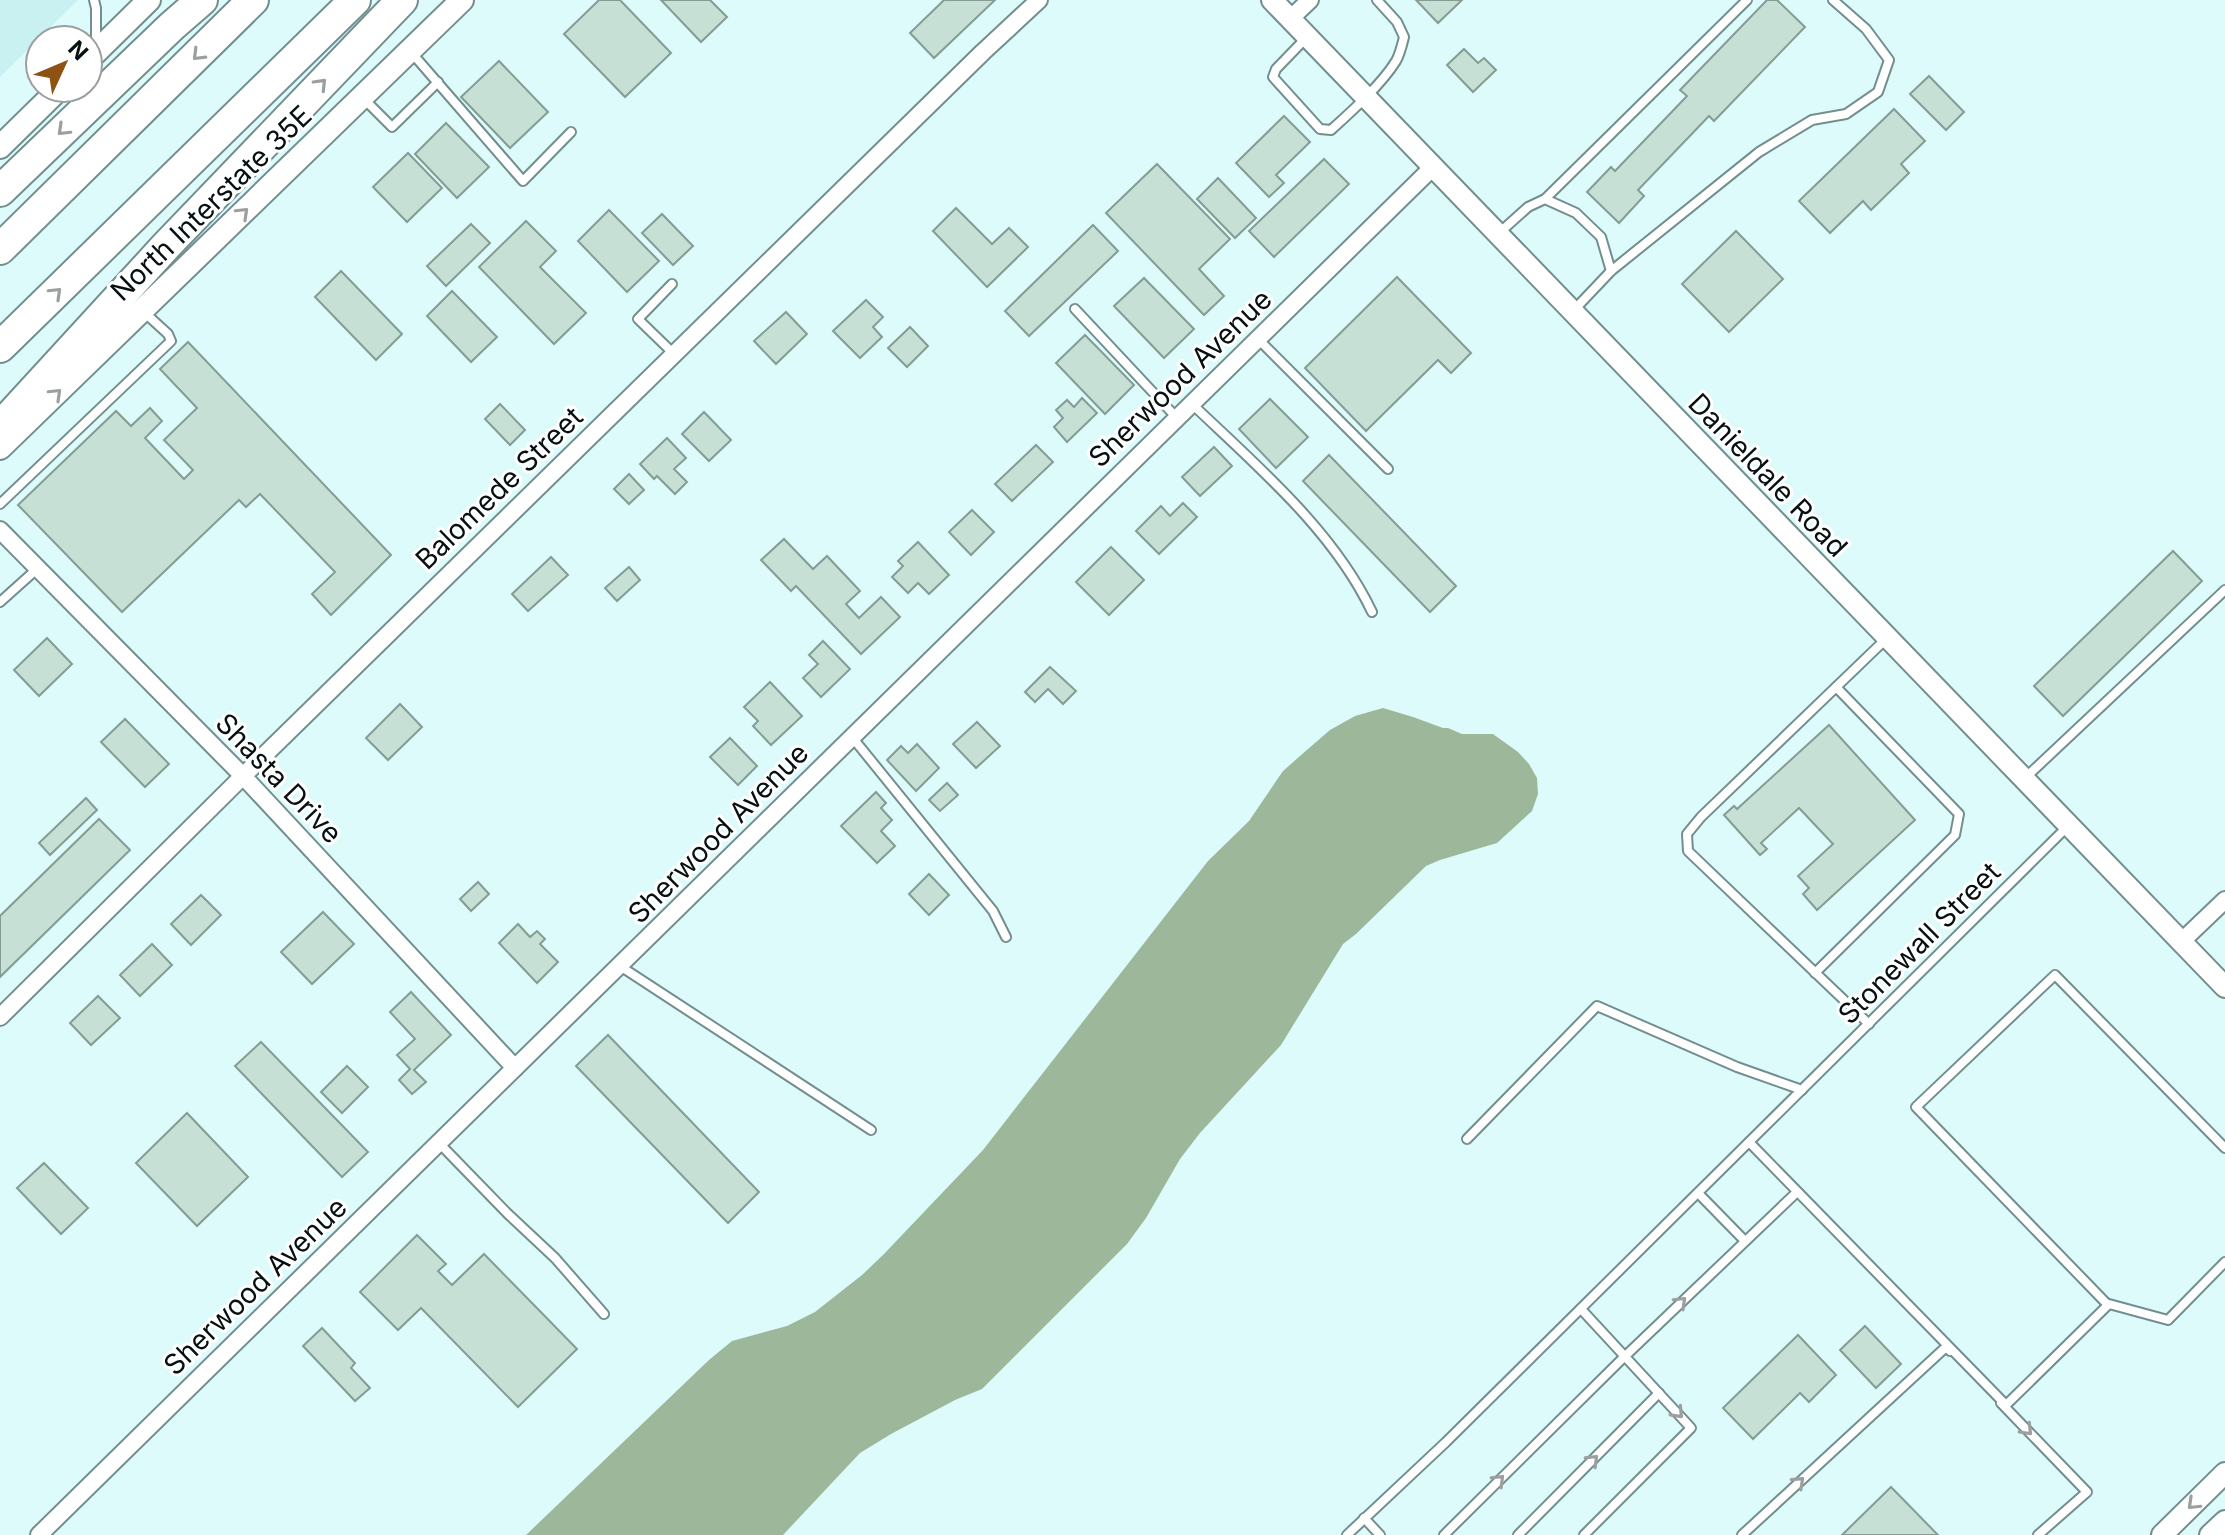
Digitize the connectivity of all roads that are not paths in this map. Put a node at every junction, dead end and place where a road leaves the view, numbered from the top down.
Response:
1 (94, 0) edge
2 (149, 0) edge
3 (202, 0) edge
4 (253, 0) edge
5 (355, 0) edge
6 (402, 0) edge
7 (462, 0) edge
8 (1272, 0) edge
9 (1310, 0) edge
10 (1377, 0) edge
11 (1747, 0) edge
12 (1833, 0) edge
13 (1031, 2) edge
14 (1290, 19) junction
15 (95, 24) edge
16 (1307, 37) junction
17 (104, 44) edge
18 (410, 51) junction
19 (438, 82) junction
20 (363, 98) junction
21 (1366, 98) junction
22 (44, 104) edge
23 (571, 132) dead end
24 (0, 147) edge
25 (1433, 167) junction
26 (0, 191) edge
27 (1545, 199) junction
28 (1498, 234) junction
29 (0, 249) edge
30 (1611, 271) junction
31 (672, 284) dead end
32 (1075, 309) dead end
33 (142, 311) junction
34 (1573, 312) junction
35 (1258, 339) junction
36 (0, 347) edge
37 (674, 354) junction
38 (1192, 404) junction
39 (1177, 418) junction
40 (0, 427) edge
41 (0, 448) edge
42 (1388, 469) dead end
43 (0, 504) edge
44 (0, 530) edge
45 (38, 568) junction
46 (2225, 590) edge
47 (0, 602) edge
48 (1372, 612) dead end
49 (1887, 638) junction
50 (1836, 687) junction
51 (852, 737) junction
52 (243, 776) junction
53 (2023, 780) junction
54 (2068, 826) junction
55 (2225, 900) edge
56 (1006, 937) dead end
57 (2181, 942) junction
58 (620, 966) junction
59 (1815, 973) junction
60 (2225, 987) edge
61 (2, 1010) edge
62 (1869, 1024) junction
63 (515, 1068) junction
64 (1802, 1090) junction
65 (871, 1130) dead end
66 (1467, 1139) dead end
67 (1749, 1142) junction
68 (439, 1143) junction
69 (2225, 1148) edge
70 (1797, 1192) junction
71 (1698, 1193) junction
72 (1745, 1241) junction
73 (2225, 1262) edge
74 (2108, 1305) junction
75 (1581, 1309) junction
76 (604, 1314) dead end
77 (1946, 1347) junction
78 (1625, 1356) junction
79 (1659, 1393) junction
80 (2225, 1473) edge
81 (1364, 1518) junction
82 (2225, 1521) edge
83 (39, 1535) edge
84 (1347, 1535) edge
85 (1380, 1535) edge
86 (1444, 1535) edge
87 (1518, 1535) edge
88 (1584, 1535) edge
89 (1742, 1535) edge
90 (2038, 1535) edge
91 (2162, 1535) edge
92 (2210, 1535) edge

1 - 15 lane
2 - 17 main road
3 -> 26 highway
4 -> 29 highway
36 -> 5 highway
40 -> 6 highway
7 - 18 main road, North Interstate 35E
8 - 14 street, Danieldale Road
9 - 14 street
10 - 21 lane
11 - 27 lane
12 - 30 lane
13 - 37 street, Balomede Street
14 - 16 street, Danieldale Road
16 - 21 street, Danieldale Road
16 - 21 lane
18 - 19 lane
18 - 20 main road, North Interstate 35E
19 - 20 lane
19 - 23 lane
33 -> 20 main road, North Interstate 35E
21 - 25 street, Danieldale Road
22 - 24 main road
25 - 28 street, Danieldale Road
25 - 35 street, Sherwood Avenue
27 - 28 lane
27 - 30 lane
28 - 34 street, Danieldale Road
30 - 34 lane
31 - 37 lane
32 - 39 lane
41 -> 33 main road, North Interstate 35E
33 - 43 lane
34 - 49 street, Danieldale Road
35 - 38 street, Sherwood Avenue
35 - 42 lane
37 - 52 street, Balomede Street
38 - 39 street, Sherwood Avenue
38 - 48 lane
39 - 51 street, Sherwood Avenue
44 - 45 street, Shasta Drive
45 - 47 lane
45 - 52 street, Shasta Drive
46 - 53 lane
49 - 50 lane
49 - 53 street, Danieldale Road
50 - 59 lane
50 - 59 lane
51 - 56 lane
51 - 58 street, Sherwood Avenue
52 - 61 street, Balomede Street
52 - 63 street, Shasta Drive
53 - 54 street, Danieldale Road
54 - 57 street, Danieldale Road
54 - 62 lane, Stonewall Street
55 - 57 street
57 - 60 street, Danieldale Road
58 - 63 street, Sherwood Avenue
58 - 65 lane
59 - 62 lane
62 - 64 lane, Stonewall Street
63 - 68 street, Sherwood Avenue
64 - 66 lane
64 - 67 lane, Stonewall Street
67 - 70 lane
67 - 71 lane, Stonewall Street
68 - 76 lane
68 - 83 street, Sherwood Avenue
69 - 74 lane
70 - 72 lane
70 - 77 lane
71 - 72 lane
71 - 75 lane, Stonewall Street
78 -> 72 lane
73 - 74 lane
74 - 77 lane
75 - 78 lane
75 - 81 lane, Stonewall Street
89 -> 77 lane
77 -> 90 lane
78 - 79 lane
86 -> 78 lane
87 -> 79 lane
79 -> 88 lane
80 -> 91 street
81 - 84 lane, Stonewall Street
81 - 85 lane
82 - 92 street

